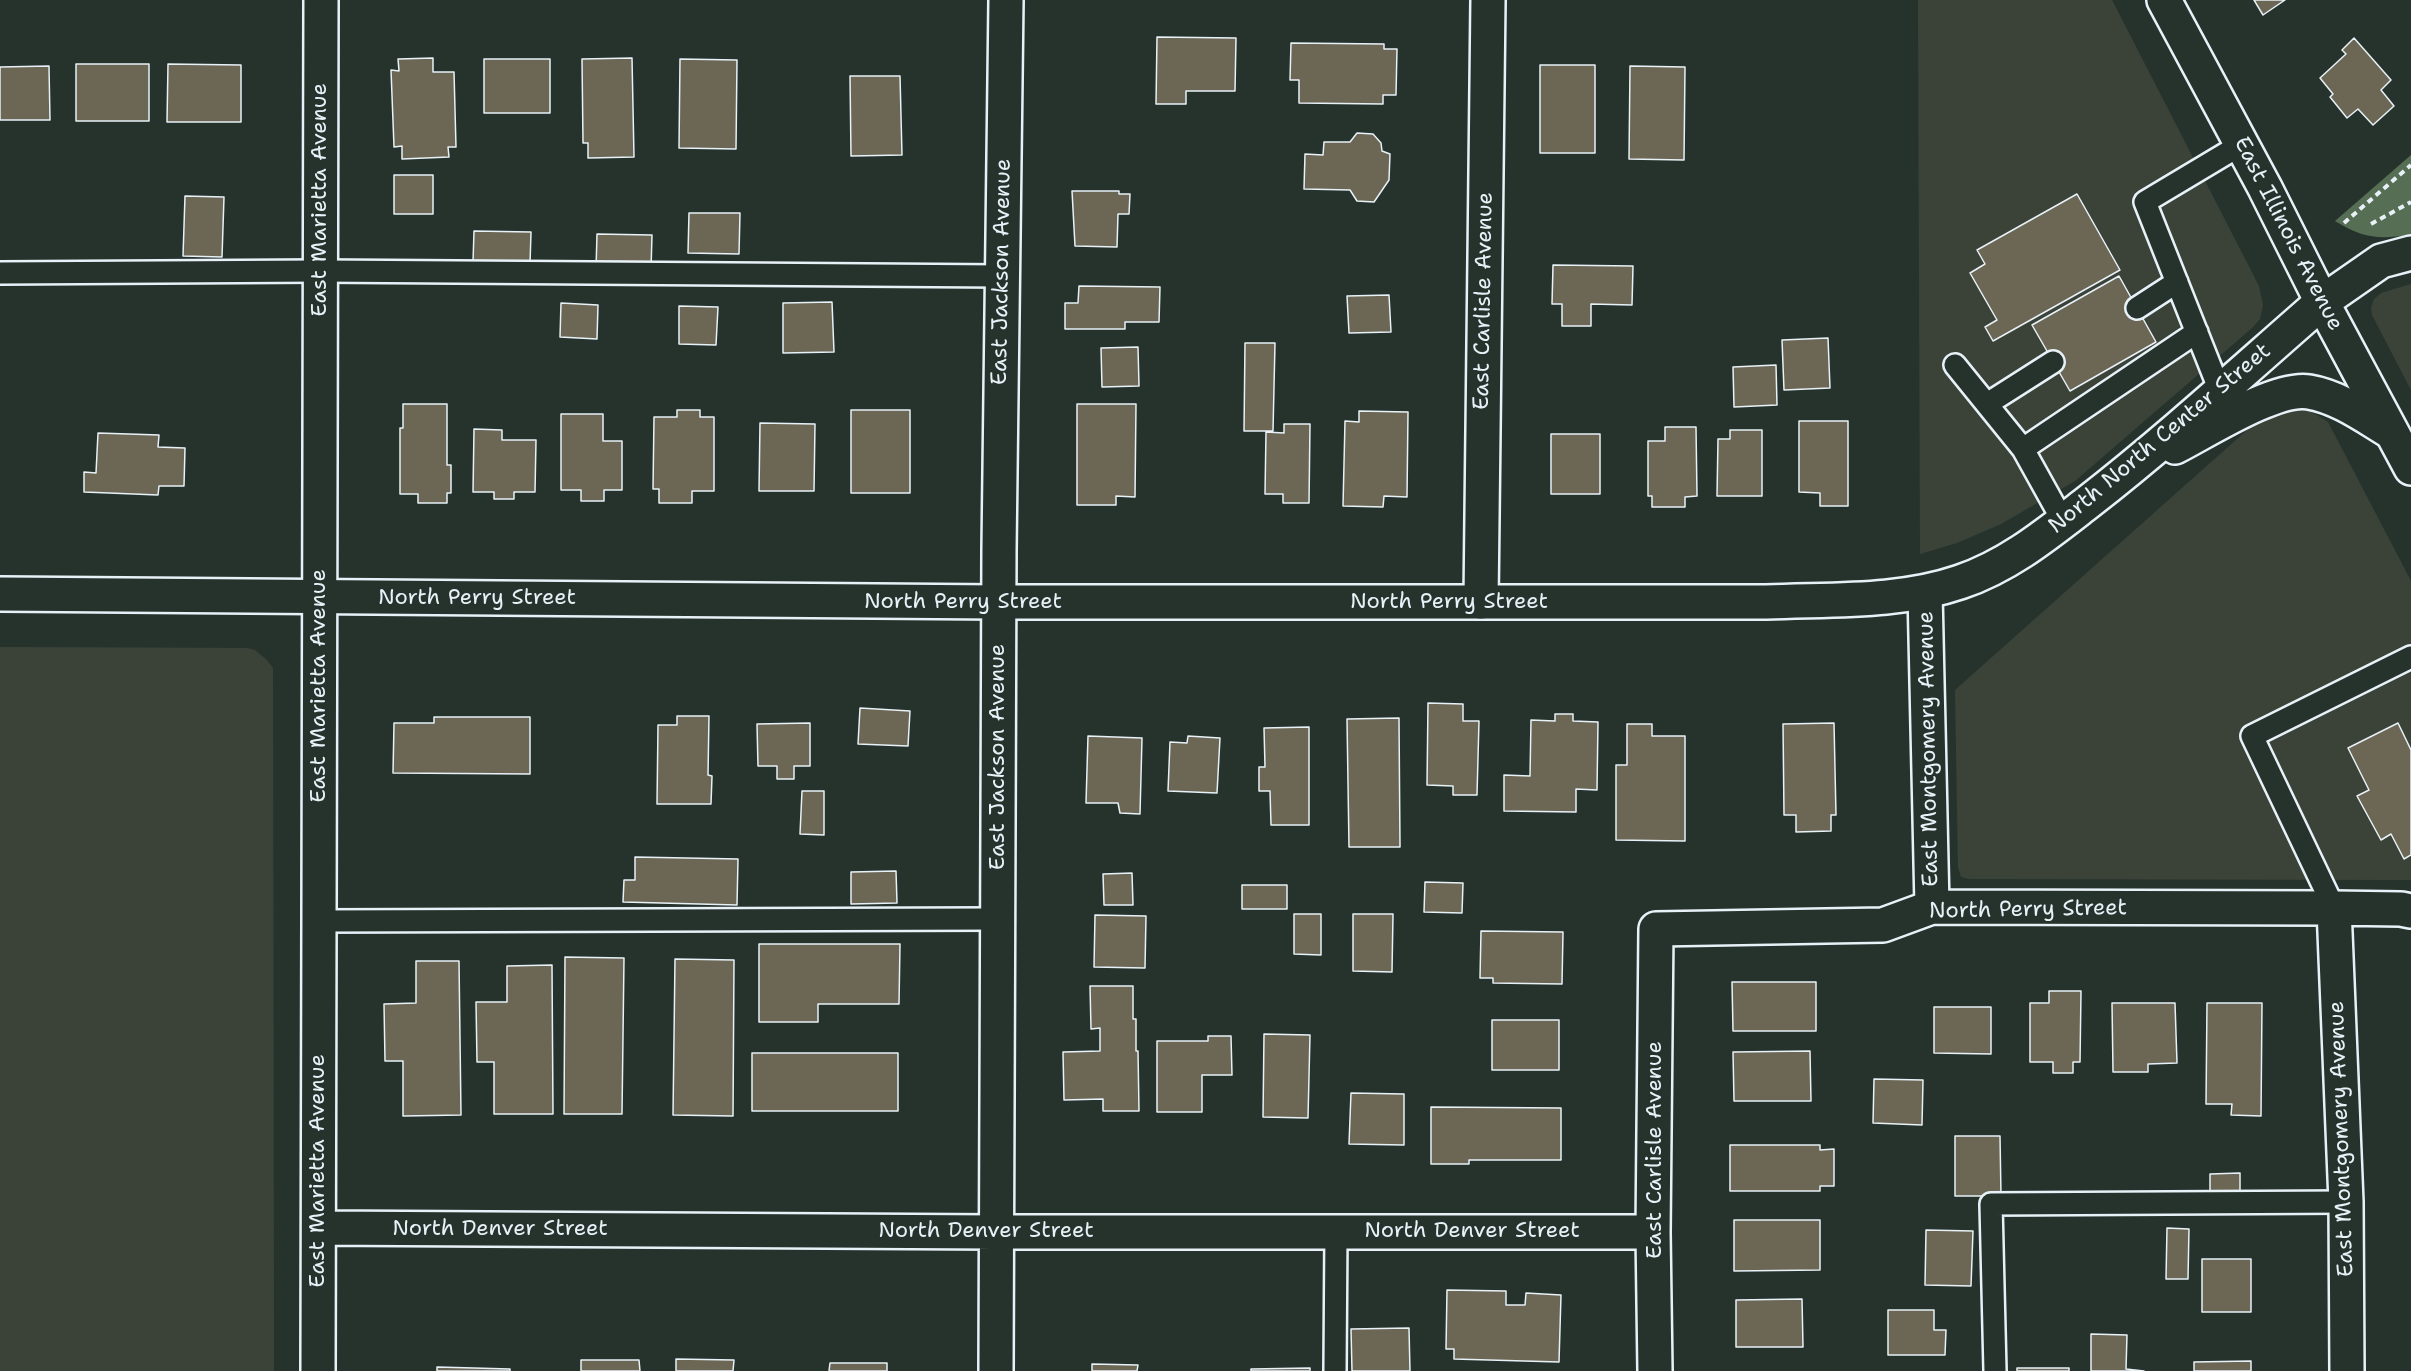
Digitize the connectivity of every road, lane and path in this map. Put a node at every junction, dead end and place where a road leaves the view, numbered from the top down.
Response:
1 (321, 0) edge
2 (1006, 0) edge
3 (1488, 0) edge
4 (2164, 0) edge
5 (2242, 144) junction
6 (2411, 165) edge
7 (2411, 202) edge
8 (2344, 223) dead end
9 (2367, 229) dead end
10 (2411, 254) edge
11 (320, 271) junction
12 (0, 273) edge
13 (1002, 276) junction
14 (2177, 282) junction
15 (2322, 302) junction
16 (2137, 308) dead end
17 (2197, 332) junction
18 (2054, 362) dead end
19 (1956, 365) dead end
20 (2220, 391) junction
21 (1987, 404) junction
22 (2391, 432) junction
23 (2023, 449) junction
24 (2411, 468) edge
25 (2128, 472) junction
26 (2063, 521) junction
27 (1925, 592) junction
28 (0, 594) edge
29 (319, 596) junction
30 (999, 602) junction
31 (1481, 602) junction
32 (2411, 657) edge
33 (1932, 907) junction
34 (2334, 908) junction
35 (2408, 908) edge
36 (997, 918) junction
37 (318, 921) junction
38 (1656, 929) joint
39 (2346, 1202) junction
40 (319, 1228) junction
41 (1336, 1231) junction
42 (995, 1232) junction
43 (1653, 1232) junction
44 (318, 1371) edge
45 (996, 1371) edge
46 (1335, 1371) edge
47 (1655, 1371) edge
48 (1995, 1371) edge
49 (2347, 1371) edge

1 - 11 street, East Marietta Avenue
2 - 13 street, East Jackson Avenue
3 - 31 street, East Carlisle Avenue
4 - 5 street, East Illinois Avenue
5 - 14 lane
5 - 15 street, East Illinois Avenue
6 - 8 path
7 - 9 path
10 - 15 street, North North Center Street
11 - 12 lane
11 - 13 lane
11 - 29 street, East Marietta Avenue
13 - 30 street, East Jackson Avenue
14 - 16 lane
14 - 17 lane
15 - 20 street, North North Center Street
15 - 22 street, East Illinois Avenue
17 - 20 lane
17 - 23 lane
18 - 21 lane
19 - 21 lane
20 - 25 street, North North Center Street
21 - 23 lane
22 - 24 street, East Illinois Avenue
22 - 25 street
23 - 26 lane
25 - 26 street, North North Center Street
26 - 27 street, North North Center Street
27 - 31 street, North Perry Street
27 - 33 street, East Montgomery Avenue
28 - 29 street, North Perry Street
29 - 30 street, North Perry Street
29 - 37 street, East Marietta Avenue
30 - 31 street, North Perry Street
30 - 36 street, East Jackson Avenue
32 - 34 lane
33 - 34 street, North Perry Street
33 - 38 street, North Perry Street
34 - 35 street, North Perry Street
34 - 39 street, East Montgomery Avenue
36 - 37 lane
36 - 42 street, East Jackson Avenue
37 - 40 street, East Marietta Avenue
38 - 43 street, East Carlisle Avenue
39 - 48 lane
39 - 49 street, East Montgomery Avenue
40 - 42 street, North Denver Street
40 - 44 street, East Marietta Avenue
41 - 42 street, North Denver Street
41 - 43 street, North Denver Street
41 - 46 lane
42 - 45 street, East Jackson Avenue
43 - 47 street, East Carlisle Avenue

